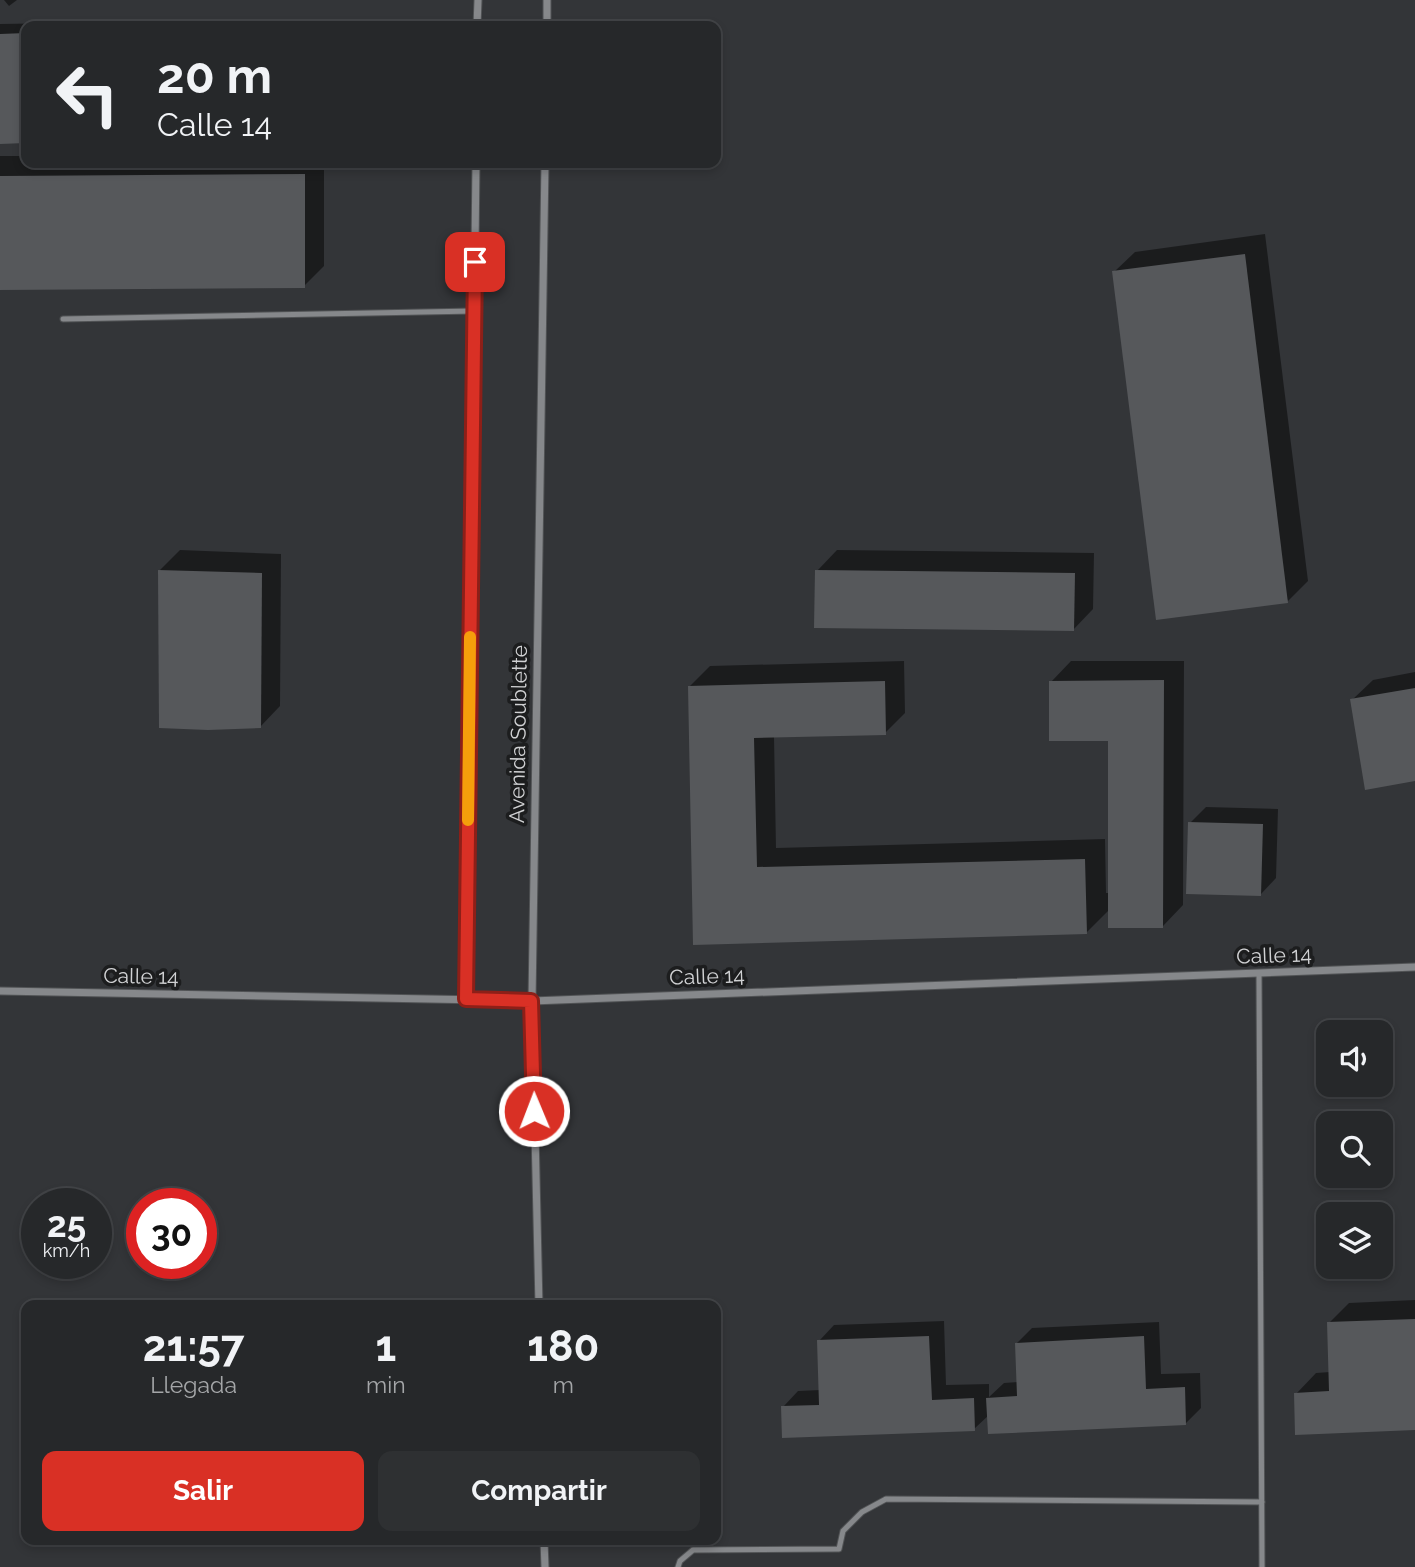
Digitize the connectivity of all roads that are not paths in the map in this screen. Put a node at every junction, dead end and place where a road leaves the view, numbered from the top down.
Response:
1 (478, 0) edge
2 (547, 0) edge
3 (477, 21) edge
4 (547, 21) edge
5 (476, 168) edge
6 (545, 168) edge
7 (474, 311) junction
8 (63, 319) dead end
9 (1415, 967) edge
10 (1259, 973) junction
11 (0, 991) edge
12 (466, 999) junction
13 (531, 1001) junction
14 (539, 1300) edge
15 (1262, 1502) junction
16 (544, 1545) edge
17 (545, 1567) edge
18 (678, 1567) edge
19 (1262, 1567) edge

1 - 3 street
2 - 4 street
5 - 7 street
6 - 13 street, Avenida Soublette
7 - 8 lane
7 - 12 street
9 - 10 street, Calle 14
10 - 13 street, Calle 14
10 - 15 lane
11 - 12 street, Calle 14
12 - 13 street, Calle 14
13 - 14 street, Avenida Soublette
15 - 18 lane
15 - 19 lane
16 - 17 street

